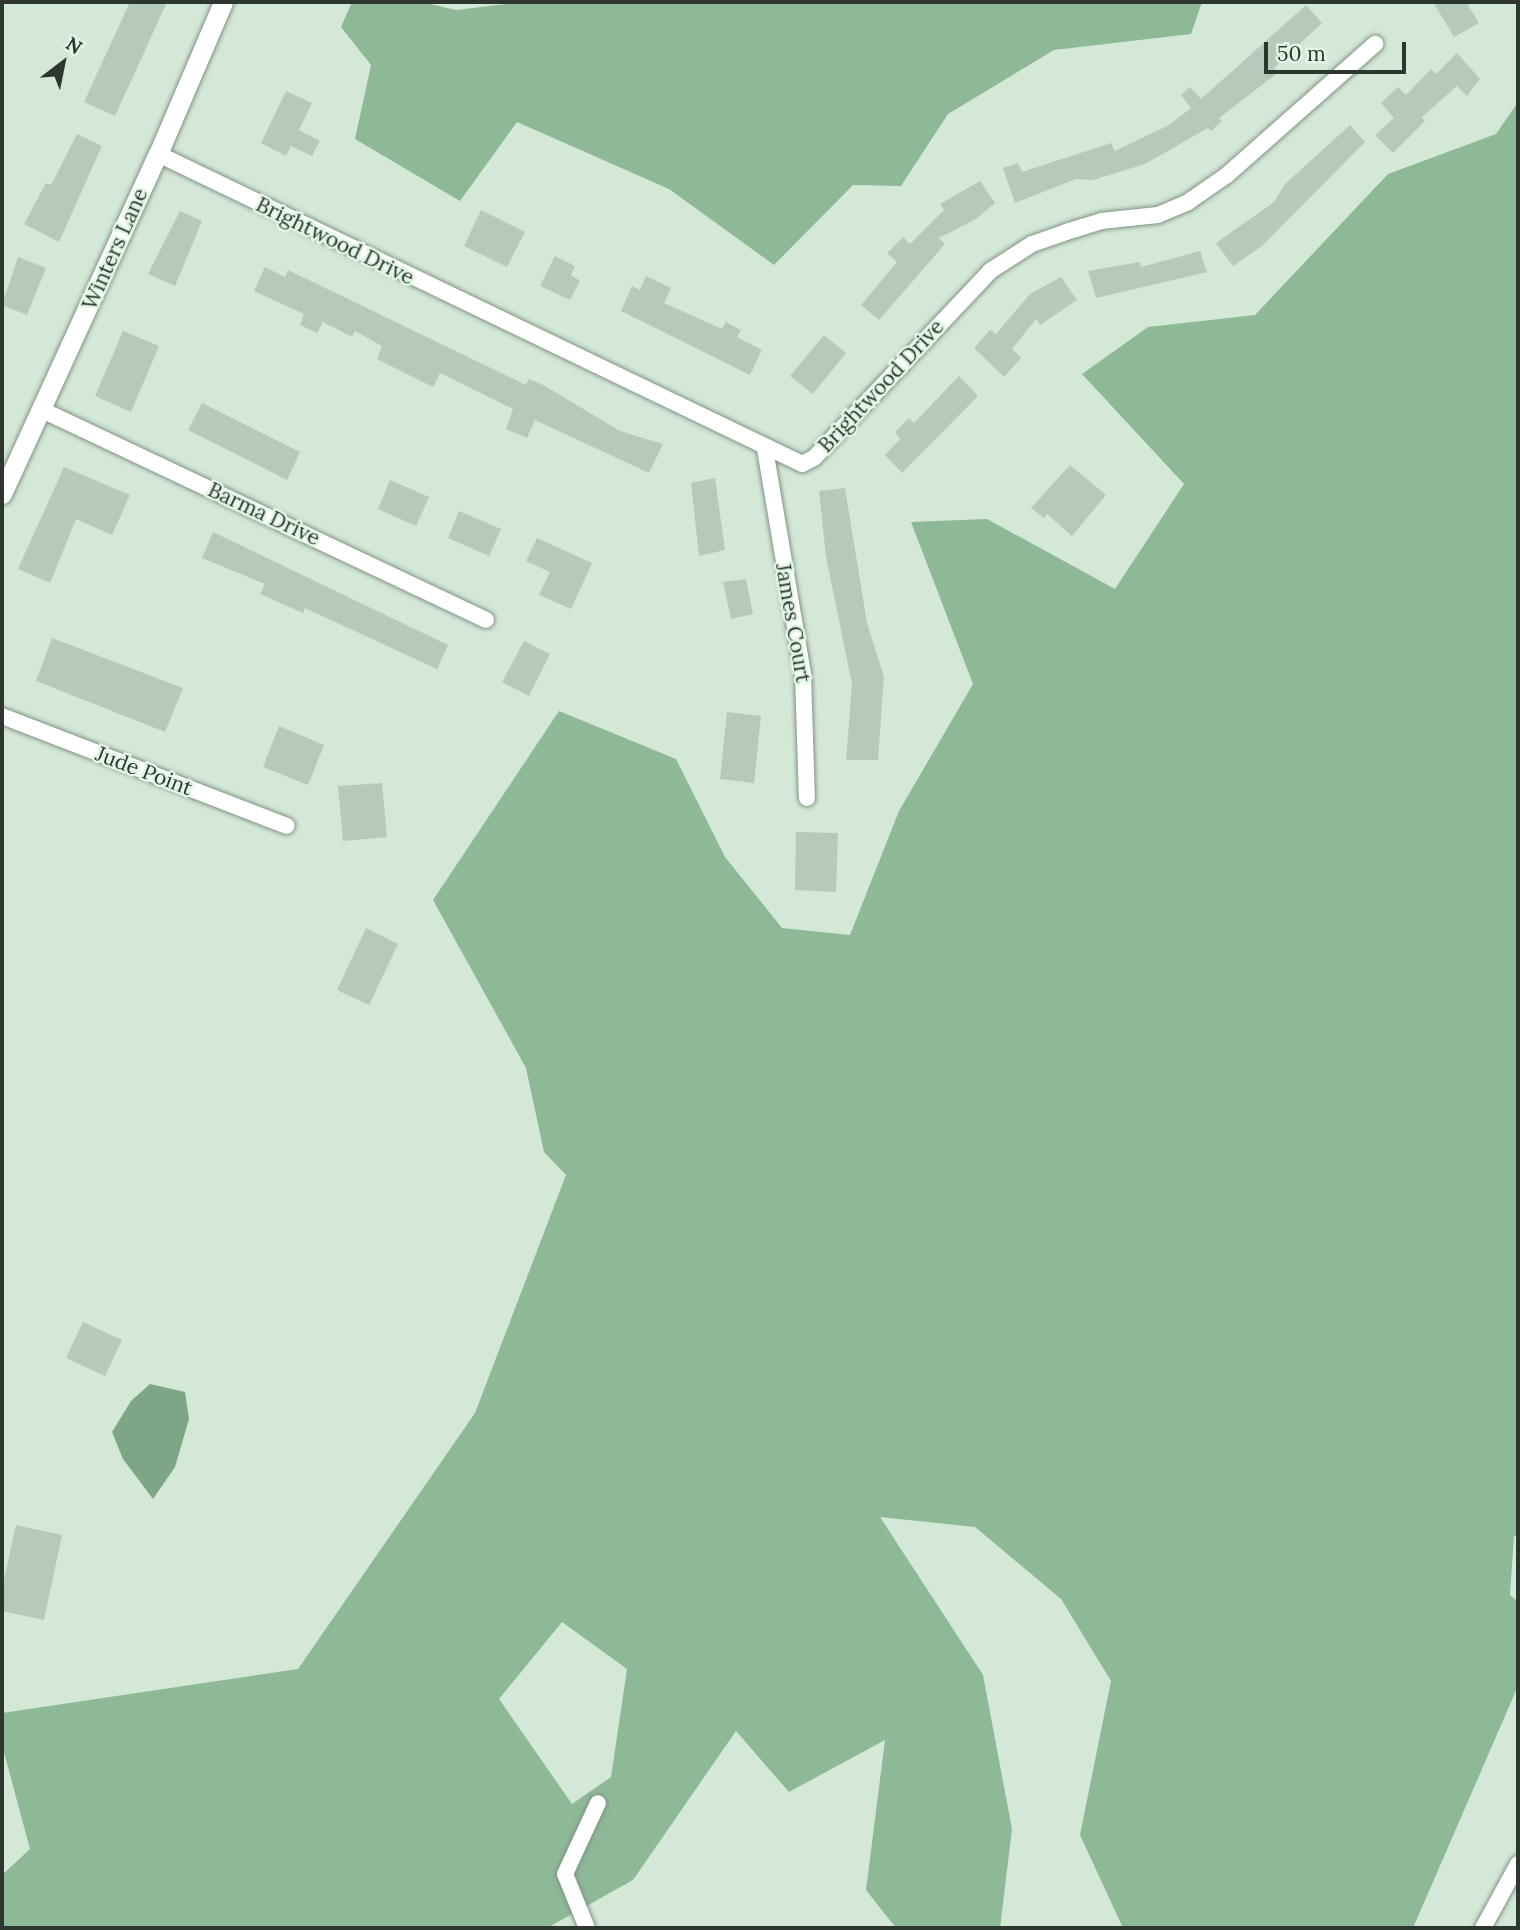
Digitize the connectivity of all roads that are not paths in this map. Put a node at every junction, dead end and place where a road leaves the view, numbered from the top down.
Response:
1 (223, 2) edge
2 (1375, 44) dead end
3 (158, 154) junction
4 (42, 410) junction
5 (765, 449) junction
6 (2, 494) edge
7 (486, 620) dead end
8 (2, 716) edge
9 (807, 799) dead end
10 (287, 826) dead end
11 (598, 1803) dead end
12 (1518, 1864) edge
13 (587, 1928) edge
14 (1483, 1928) edge

1 - 3 street, Winters Lane
2 - 5 street, Brightwood Drive
3 - 4 street, Winters Lane
3 - 5 street, Brightwood Drive
4 - 6 street, Winters Lane
4 - 7 street, Barma Drive
5 - 9 street, James Court
8 - 10 street, Jude Point
11 - 13 street
12 - 14 street

